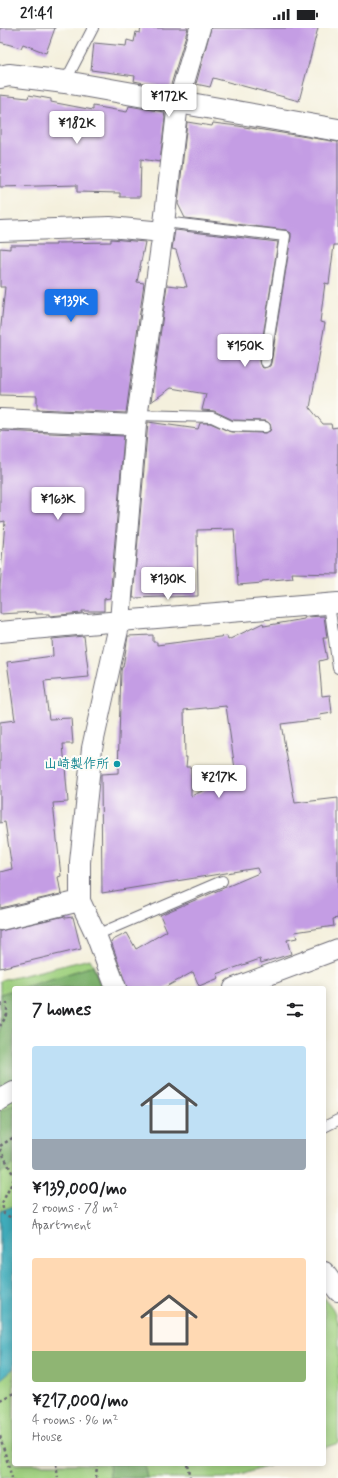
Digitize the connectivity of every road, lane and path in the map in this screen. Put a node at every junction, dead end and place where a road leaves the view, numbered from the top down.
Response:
1 (93, 28) edge
2 (200, 28) edge
3 (0, 77) edge
4 (65, 82) junction
5 (178, 103) junction
6 (338, 130) edge
7 (164, 227) junction
8 (0, 231) edge
9 (265, 362) dead end
10 (0, 419) edge
11 (137, 420) junction
12 (265, 427) dead end
13 (334, 604) edge
14 (120, 621) junction
15 (0, 632) edge
16 (338, 668) edge
17 (222, 882) dead end
18 (80, 901) junction
19 (0, 920) edge
20 (96, 935) junction
21 (338, 949) edge
22 (115, 986) edge
23 (239, 986) edge
24 (0, 1005) edge
25 (0, 1026) edge
26 (12, 1093) edge
27 (0, 1100) edge
28 (338, 1120) edge
29 (326, 1126) edge
30 (12, 1138) edge
31 (0, 1147) edge
32 (12, 1173) edge
33 (12, 1181) edge
34 (12, 1218) edge
35 (326, 1275) edge
36 (338, 1292) edge
37 (12, 1394) edge
38 (0, 1400) edge
39 (0, 1436) edge
40 (56, 1466) edge
41 (97, 1466) edge
42 (187, 1466) edge
43 (12, 1478) edge
44 (58, 1478) edge
45 (96, 1478) edge
46 (190, 1478) edge

1 - 4 lane
2 - 5 street
3 - 4 street
4 - 5 street
5 - 6 street
5 - 7 street
7 - 8 street
7 - 9 lane
7 - 11 street
10 - 11 street
11 - 12 lane
11 - 14 street
13 - 14 street
13 - 16 lane
14 - 15 street
14 - 18 street
17 - 20 lane
18 - 19 street
18 - 20 street
20 - 22 street
21 - 23 street
24 - 25 path
26 - 27 street
28 - 29 lane
30 - 31 path
31 - 32 path
33 - 34 path
35 - 36 street
37 - 38 path
39 - 43 path
40 - 44 path
41 - 45 path
42 - 46 path

